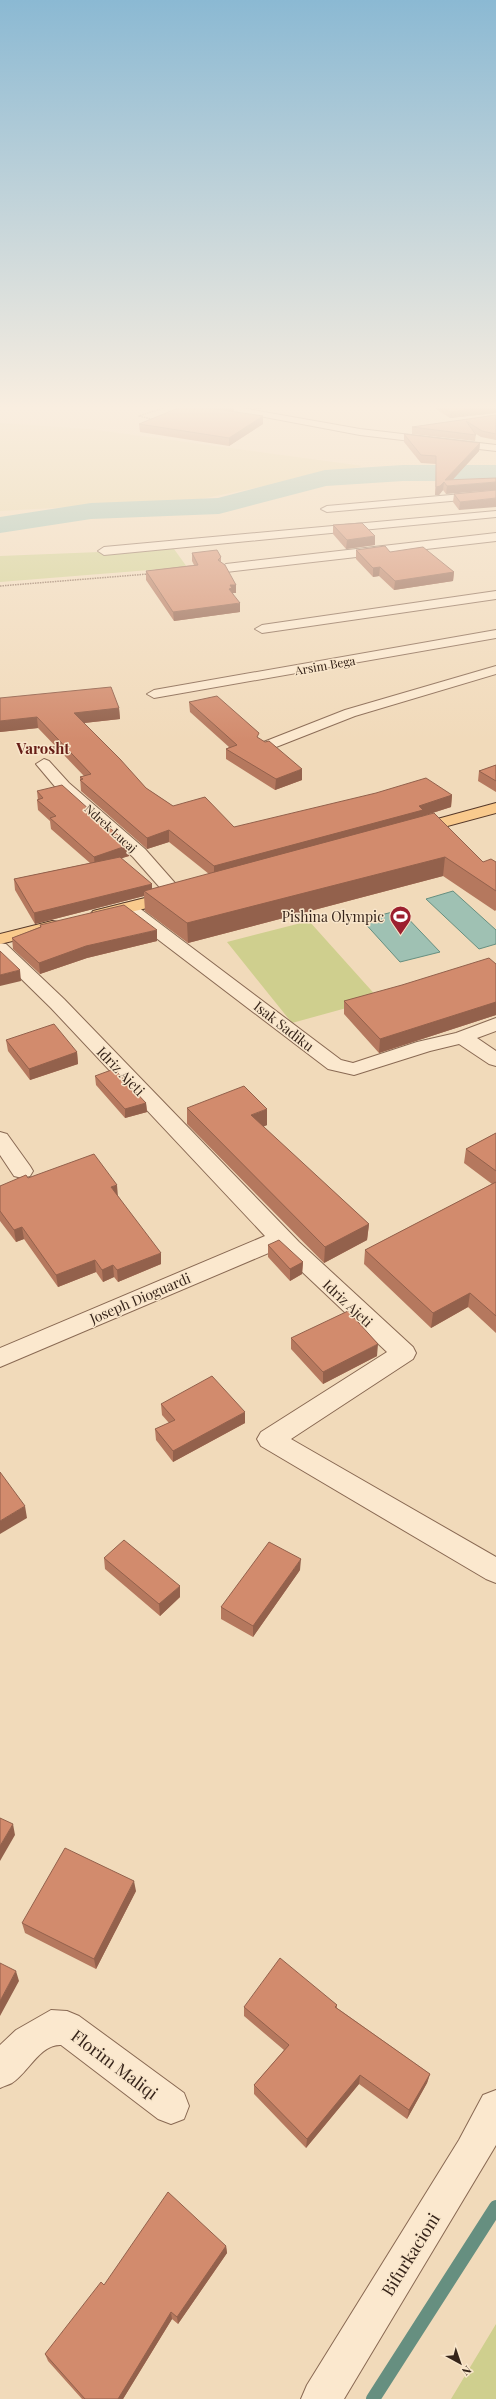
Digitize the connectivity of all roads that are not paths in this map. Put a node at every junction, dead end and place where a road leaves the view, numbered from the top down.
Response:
1 (465, 517) edge
2 (496, 537) edge
3 (104, 551) dead end
4 (226, 568) edge
5 (496, 595) edge
6 (262, 629) dead end
7 (496, 634) edge
8 (496, 670) edge
9 (154, 694) dead end
10 (266, 746) edge
11 (44, 764) dead end
12 (496, 808) edge
13 (399, 834) edge
14 (183, 893) joint
15 (128, 908) junction
16 (0, 939) edge
17 (0, 948) edge
18 (496, 1024) edge
19 (462, 1037) junction
20 (496, 1060) edge
21 (0, 1140) edge
22 (22, 1171) dead end
23 (281, 1238) junction
24 (0, 1358) edge
25 (496, 1571) edge
26 (0, 2070) edge
27 (171, 2106) dead end
28 (496, 2108) edge
29 (321, 2399) edge

1 - 3 street
2 - 4 street
5 - 6 street
7 - 9 street, Arsim Bega
8 - 10 street
11 - 14 street, Ndrek Lucaj
12 - 13 main road
14 - 15 main road
15 - 16 main road
15 - 19 street, Isak Sadiku
17 - 23 street, Idriz Ajeti
18 - 19 street, Isak Sadiku
19 - 20 street
21 - 22 street
23 - 24 street, Joseph Dioguardi
23 - 25 street, Idriz Ajeti
26 - 27 street, Florim Maliqi
28 - 29 street, Bifurkacioni

